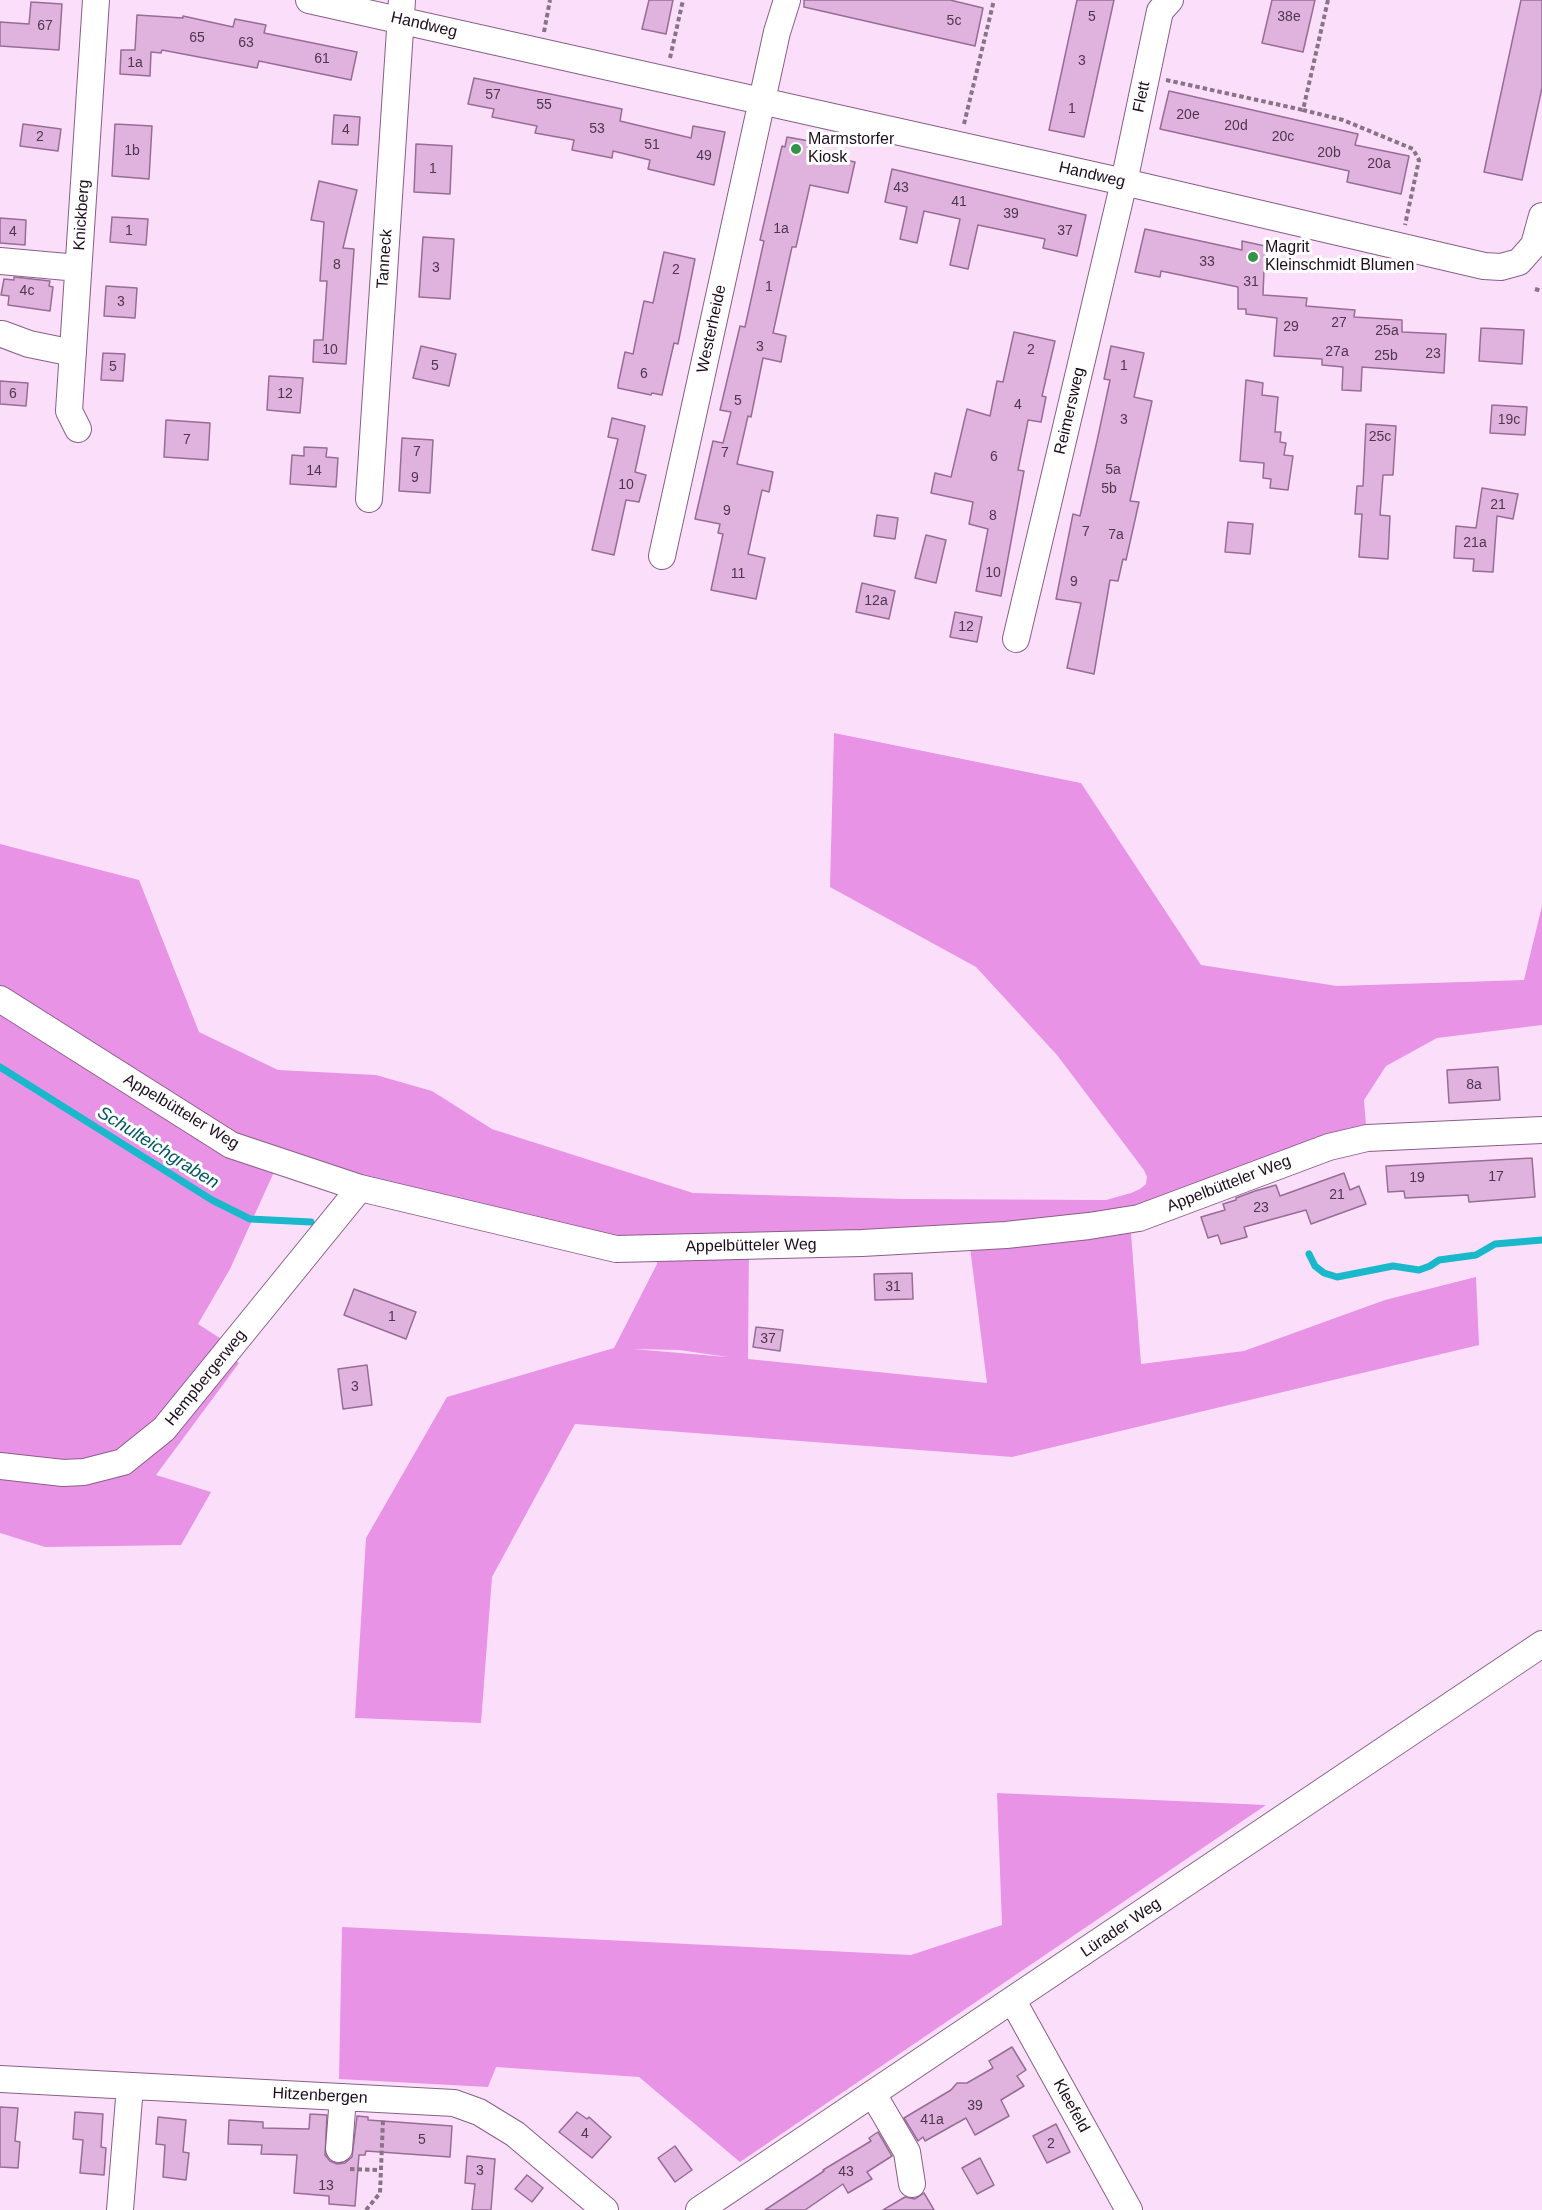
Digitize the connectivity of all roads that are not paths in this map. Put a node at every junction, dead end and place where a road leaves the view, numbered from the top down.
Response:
1 (96, 0) edge
2 (309, 0) edge
3 (787, 0) edge
4 (1162, 4) edge
5 (401, 10) edge
6 (762, 101) junction
7 (1124, 182) junction
8 (1542, 216) edge
9 (0, 261) edge
10 (78, 268) junction
11 (2, 334) dead end
12 (73, 353) junction
13 (78, 429) dead end
14 (369, 499) dead end
15 (662, 556) dead end
16 (1016, 639) dead end
17 (0, 999) edge
18 (1542, 1130) edge
19 (360, 1188) junction
20 (0, 1466) edge
21 (1542, 1644) edge
22 (1012, 2001) junction
23 (0, 2079) edge
24 (130, 2086) junction
25 (873, 2094) junction
26 (343, 2097) junction
27 (339, 2149) dead end
28 (912, 2184) dead end
29 (120, 2210) edge
30 (604, 2210) edge
31 (699, 2210) edge
32 (1129, 2210) edge

1 - 10 street, Knickberg
2 - 5 street, Handweg
3 - 6 street, Westerheide
4 - 7 street, Flett
5 - 6 street, Handweg
5 - 14 street, Tanneck
6 - 7 street, Handweg
6 - 15 street, Westerheide
7 - 8 street, Handweg
7 - 16 street, Reimersweg
9 - 10 street
10 - 12 street, Knickberg
11 - 12 street
12 - 13 street, Knickberg
17 - 19 street, Appelbütteler Weg
18 - 19 street, Appelbütteler Weg
19 - 20 street, Hempbergerweg
21 - 22 street, Lürader Weg
22 - 25 street, Lürader Weg
22 - 32 street, Kleefeld
23 - 24 street, Hitzenbergen
24 - 26 street, Hitzenbergen
24 - 29 street
25 - 28 street
25 - 31 street, Lürader Weg
26 - 27 street
26 - 30 street, Hitzenbergen

